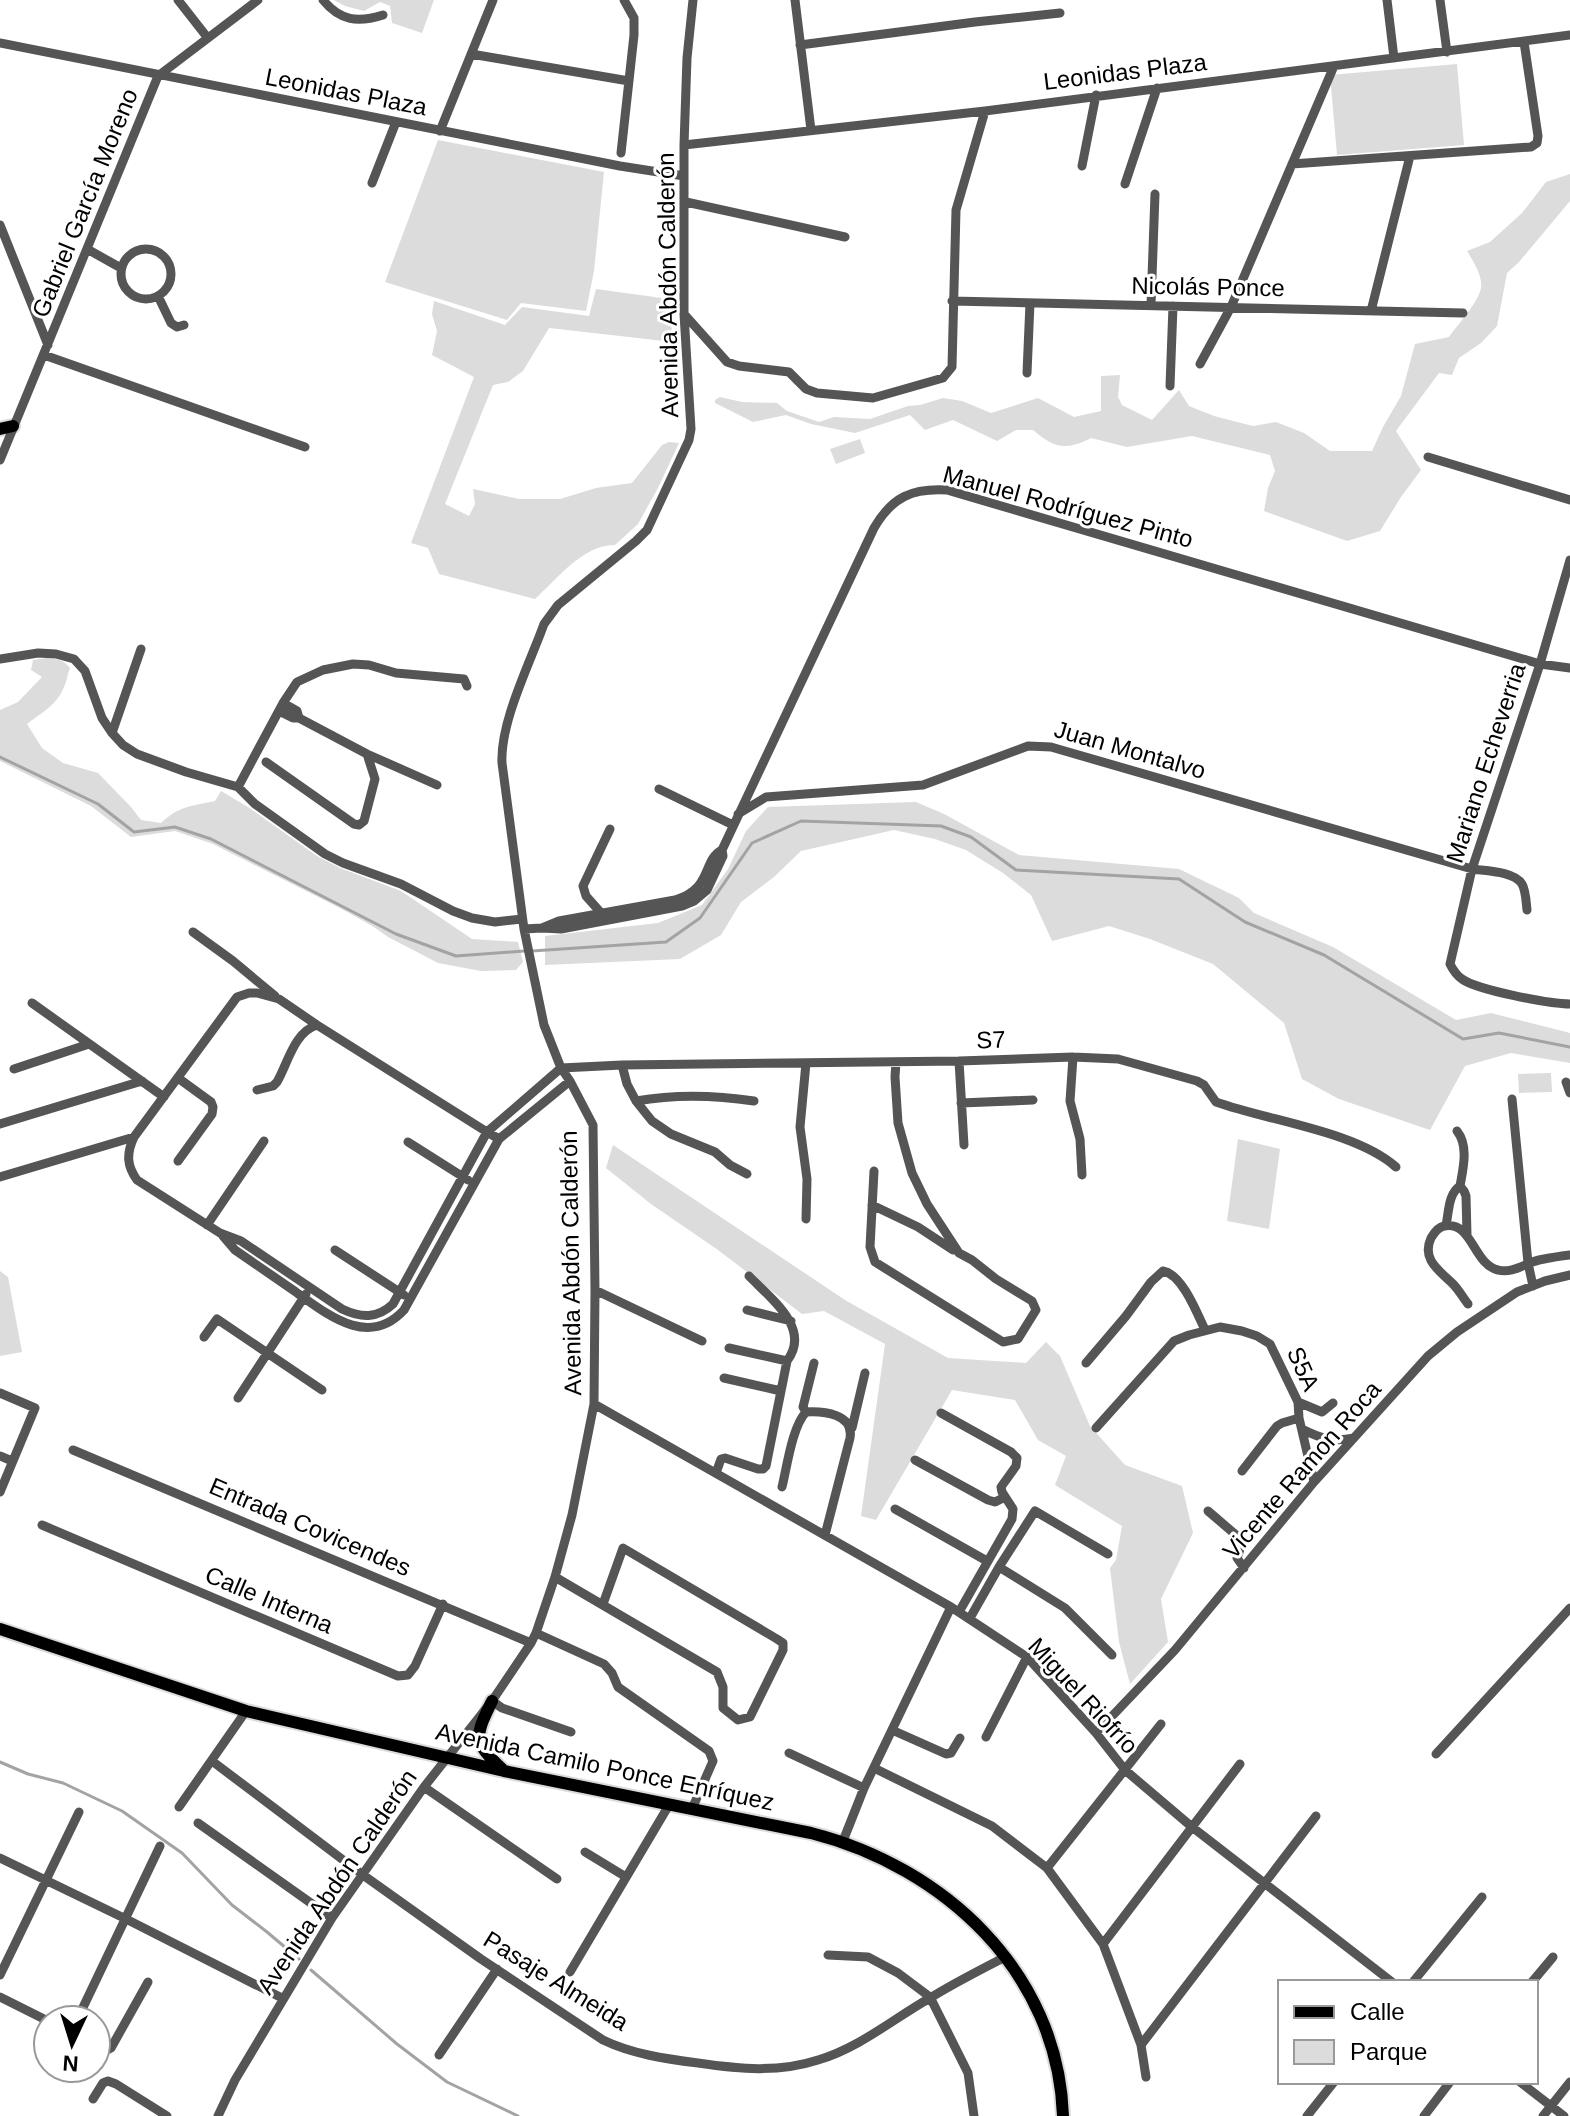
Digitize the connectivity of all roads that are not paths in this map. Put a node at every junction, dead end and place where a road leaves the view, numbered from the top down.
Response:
1 (178, 0) edge
2 (258, 0) edge
3 (323, 0) edge
4 (493, 0) edge
5 (624, 0) edge
6 (693, 0) edge
7 (795, 0) edge
8 (1387, 0) edge
9 (1440, 0) edge
10 (1060, 13) dead end
11 (383, 15) dead end
12 (1570, 35) edge
13 (207, 37) junction
14 (1524, 42) junction
15 (0, 43) edge
16 (800, 45) junction
17 (1447, 52) junction
18 (471, 54) junction
19 (1394, 58) junction
20 (1334, 66) junction
21 (158, 76) junction
22 (629, 81) junction
23 (1157, 88) junction
24 (1096, 95) junction
25 (985, 111) junction
26 (396, 122) junction
27 (811, 130) junction
28 (440, 131) junction
29 (684, 145) junction
30 (621, 153) dead end
31 (1410, 156) junction
32 (1292, 164) junction
33 (1082, 166) dead end
34 (684, 176) junction
35 (372, 183) dead end
36 (1125, 184) dead end
37 (1155, 194) dead end
38 (686, 202) junction
39 (0, 225) edge
40 (845, 237) dead end
41 (87, 249) junction
42 (121, 268) junction
43 (158, 296) junction
44 (952, 301) junction
45 (1030, 303) junction
46 (1151, 305) junction
47 (1173, 306) junction
48 (1231, 307) junction
49 (1371, 311) junction
50 (1463, 313) dead end
51 (684, 314) junction
52 (184, 325) dead end
53 (46, 350) junction
54 (1200, 364) dead end
55 (1027, 373) dead end
56 (1170, 386) dead end
57 (7, 428) edge
58 (305, 447) dead end
59 (1428, 457) dead end
60 (0, 460) edge
61 (1570, 500) edge
62 (1570, 560) edge
63 (141, 649) dead end
64 (0, 659) edge
65 (1540, 664) junction
66 (1570, 668) edge
67 (467, 686) dead end
68 (281, 707) junction
69 (112, 733) junction
70 (367, 754) junction
71 (266, 762) dead end
72 (392, 765) junction
73 (375, 779) junction
74 (437, 785) dead end
75 (238, 787) junction
76 (659, 789) dead end
77 (737, 814) junction
78 (733, 825) junction
79 (610, 829) dead end
80 (722, 850) junction
81 (1472, 869) junction
82 (1527, 910) dead end
83 (602, 914) junction
84 (542, 928) junction
85 (524, 929) junction
86 (193, 932) dead end
87 (279, 999) junction
88 (32, 1003) dead end
89 (1570, 1004) edge
90 (317, 1025) junction
91 (89, 1044) junction
92 (1073, 1057) junction
93 (959, 1061) junction
94 (896, 1062) junction
95 (806, 1063) junction
96 (622, 1065) junction
97 (561, 1068) junction
98 (14, 1069) dead end
99 (178, 1078) junction
100 (142, 1081) junction
101 (570, 1081) junction
102 (1566, 1082) dead end
103 (257, 1090) dead end
104 (1570, 1093) edge
105 (164, 1097) junction
106 (1512, 1099) dead end
107 (1033, 1100) dead end
108 (636, 1101) junction
109 (754, 1101) dead end
110 (961, 1103) junction
111 (0, 1124) edge
112 (1457, 1131) dead end
113 (487, 1132) junction
114 (134, 1137) junction
115 (499, 1139) junction
116 (264, 1141) dead end
117 (408, 1142) dead end
118 (964, 1145) dead end
119 (178, 1161) dead end
120 (1396, 1167) dead end
121 (874, 1171) dead end
122 (747, 1174) dead end
123 (1082, 1175) dead end
124 (0, 1177) edge
125 (463, 1177) junction
126 (474, 1183) junction
127 (1460, 1186) junction
128 (872, 1205) junction
129 (933, 1213) junction
130 (806, 1219) dead end
131 (207, 1225) junction
132 (1446, 1225) junction
133 (918, 1227) junction
134 (1467, 1235) junction
135 (429, 1238) junction
136 (441, 1243) junction
137 (335, 1250) dead end
138 (959, 1253) junction
139 (1570, 1255) edge
140 (1528, 1263) junction
141 (1570, 1275) edge
142 (282, 1276) junction
143 (749, 1276) dead end
144 (1533, 1286) junction
145 (311, 1289) junction
146 (595, 1290) junction
147 (399, 1293) junction
148 (303, 1297) junction
149 (410, 1298) junction
150 (1468, 1304) dead end
151 (747, 1310) dead end
152 (791, 1321) junction
153 (1205, 1330) junction
154 (204, 1337) dead end
155 (702, 1341) dead end
156 (729, 1348) dead end
157 (267, 1353) junction
158 (787, 1361) junction
159 (814, 1363) dead end
160 (1086, 1363) dead end
161 (865, 1373) dead end
162 (724, 1378) dead end
163 (322, 1390) dead end
164 (781, 1391) junction
165 (0, 1393) edge
166 (238, 1398) dead end
167 (1298, 1402) junction
168 (1333, 1403) dead end
169 (594, 1404) junction
170 (806, 1412) junction
171 (941, 1413) dead end
172 (1299, 1418) junction
173 (852, 1428) junction
174 (1096, 1428) dead end
175 (1302, 1429) junction
176 (1354, 1438) junction
177 (73, 1450) dead end
178 (0, 1456) edge
179 (915, 1460) dead end
180 (12, 1461) junction
181 (1242, 1471) dead end
182 (716, 1473) junction
183 (1314, 1482) junction
184 (782, 1487) dead end
185 (0, 1492) edge
186 (1005, 1497) junction
187 (895, 1509) dead end
188 (1208, 1511) dead end
189 (42, 1525) dead end
190 (825, 1535) junction
191 (1108, 1554) dead end
192 (987, 1561) junction
193 (999, 1567) junction
194 (1244, 1568) junction
195 (555, 1577) junction
196 (443, 1604) junction
197 (603, 1604) junction
198 (1570, 1608) edge
199 (955, 1610) junction
200 (970, 1618) junction
201 (0, 1629) edge
202 (533, 1638) junction
203 (1112, 1655) dead end
204 (1027, 1657) junction
205 (492, 1701) junction
206 (246, 1711) junction
207 (1161, 1724) dead end
208 (892, 1730) junction
209 (571, 1732) dead end
210 (1096, 1733) junction
211 (986, 1737) dead end
212 (960, 1738) dead end
213 (789, 1753) dead end
214 (1436, 1754) dead end
215 (447, 1757) junction
216 (212, 1761) junction
217 (1240, 1764) dead end
218 (874, 1768) junction
219 (1125, 1770) junction
220 (504, 1771) junction
221 (424, 1787) junction
222 (864, 1788) junction
223 (669, 1805) junction
224 (179, 1807) dead end
225 (692, 1809) junction
226 (79, 1812) dead end
227 (1316, 1816) dead end
228 (198, 1823) dead end
229 (1192, 1827) junction
230 (843, 1841) junction
231 (160, 1846) dead end
232 (585, 1852) dead end
233 (0, 1858) edge
234 (1047, 1868) junction
235 (363, 1875) junction
236 (626, 1877) junction
237 (557, 1879) dead end
238 (45, 1881) junction
239 (1265, 1883) junction
240 (1482, 1897) dead end
241 (332, 1918) junction
242 (126, 1919) junction
243 (1103, 1944) junction
244 (4, 1955) edge
245 (828, 1955) dead end
246 (1005, 1957) junction
247 (1553, 1957) dead end
248 (497, 1969) junction
249 (570, 1972) dead end
250 (0, 1975) edge
251 (1389, 1980) edge
252 (1415, 1980) edge
253 (1534, 1980) edge
254 (148, 1982) dead end
255 (0, 1997) edge
256 (930, 1997) junction
257 (282, 1998) junction
258 (85, 2004) edge
259 (32, 2013) edge
260 (1141, 2045) junction
261 (112, 2046) edge
262 (439, 2055) dead end
263 (1146, 2077) dead end
264 (1570, 2082) edge
265 (1332, 2084) edge
266 (1448, 2084) edge
267 (1523, 2084) edge
268 (93, 2099) dead end
269 (1551, 2106) junction
270 (167, 2116) edge
271 (218, 2116) edge
272 (974, 2116) edge
273 (1063, 2116) edge
274 (1307, 2116) edge
275 (1424, 2116) edge
276 (1543, 2116) edge
277 (1564, 2116) edge

1 - 13 street
2 - 13 street, Gabriel García Moreno
3 - 11 street
4 - 18 street
5 - 22 street
6 - 29 street, Avenida Abdón Calderón
7 - 16 street
8 - 19 street
9 - 17 street
10 - 16 street
12 - 14 street, Leonidas Plaza
13 - 21 street, Gabriel García Moreno
14 - 17 street, Leonidas Plaza
14 - 31 street
15 - 21 street, Leonidas Plaza
16 - 27 street
17 - 19 street, Leonidas Plaza
18 - 22 street
18 - 28 street
19 - 20 street, Leonidas Plaza
20 - 23 street, Leonidas Plaza
20 - 32 street
21 - 26 street, Leonidas Plaza
21 - 41 street, Gabriel García Moreno
22 - 30 street
23 - 24 street, Leonidas Plaza
23 - 36 street
24 - 25 street, Leonidas Plaza
24 - 33 street
25 - 27 street, Leonidas Plaza
25 - 44 street
26 - 28 street, Leonidas Plaza
26 - 35 street
27 - 29 street, Leonidas Plaza
28 - 34 street, Leonidas Plaza
29 - 34 street, Avenida Abdón Calderón
31 - 32 street
31 - 49 street
32 - 48 street
34 - 38 street, Avenida Abdón Calderón
37 - 46 street
38 - 40 street
38 - 51 street, Avenida Abdón Calderón
39 - 53 street
41 - 42 street
41 - 53 street, Gabriel García Moreno
42 - 43 street
42 - 43 street
43 - 52 street
44 - 45 street, Nicolás Ponce
44 - 51 street
45 - 46 street, Nicolás Ponce
45 - 55 street
46 - 47 street, Nicolás Ponce
47 - 48 street, Nicolás Ponce
47 - 56 street
48 - 49 street, Nicolás Ponce
48 - 54 street
49 - 50 street, Nicolás Ponce
51 - 85 street, Avenida Abdón Calderón
53 - 57 street, Gabriel García Moreno
53 - 58 street
57 - 60 street, Gabriel García Moreno
59 - 61 street
62 - 65 street, Mariano Echeverria
63 - 69 street
64 - 69 street
65 - 66 street, Manuel Rodríguez Pinto
65 - 77 street, Manuel Rodríguez Pinto
65 - 81 street, Mariano Echeverria
67 - 68 street
68 - 70 street
68 - 75 street
69 - 75 street
70 - 72 street
70 - 73 street
71 - 73 street
72 - 73 street
72 - 74 street
75 - 85 street
76 - 78 street
77 - 78 street
77 - 81 street, Juan Montalvo
78 - 80 street
79 - 83 street
80 - 83 street
80 - 84 street
81 - 82 street, Juan Montalvo
81 - 89 street, Mariano Echeverria
83 - 84 street
84 - 85 street
85 - 97 street, Avenida Abdón Calderón
86 - 87 street
87 - 90 street
87 - 99 street
88 - 91 street
90 - 103 street
90 - 113 street
91 - 98 street
91 - 100 street
92 - 93 street, S7
92 - 120 street, S7
92 - 123 street
93 - 94 street, S7
93 - 110 street
94 - 95 street, S7
94 - 129 street
95 - 96 street, S7
95 - 130 street
96 - 97 street, S7
96 - 108 street
97 - 101 street, Avenida Abdón Calderón
97 - 113 street
99 - 105 street
99 - 119 street
100 - 105 street
100 - 111 street
101 - 115 street
101 - 146 street, Avenida Abdón Calderón
102 - 104 street
105 - 114 street
106 - 140 street
107 - 110 street
108 - 109 street
108 - 122 street
110 - 118 street
112 - 127 street
113 - 115 street
113 - 125 street
114 - 124 street
114 - 131 street
115 - 126 street
116 - 131 street
117 - 125 street
121 - 128 street
125 - 126 street
125 - 135 street
126 - 136 street
127 - 132 street
127 - 134 street
128 - 133 street
128 - 138 street
129 - 133 street
129 - 138 street
131 - 142 street
132 - 134 street
132 - 150 street
133 - 138 street
134 - 140 street
135 - 136 street
135 - 147 street
136 - 149 street
137 - 147 street
139 - 140 street
140 - 144 street
141 - 144 street, Vicente Ramon Roca
142 - 145 street
142 - 148 street
143 - 152 street
144 - 176 street, Vicente Ramon Roca
145 - 147 street
145 - 148 street
146 - 155 street
146 - 169 street, Avenida Abdón Calderón
147 - 149 street
148 - 149 street
148 - 157 street
151 - 152 street
152 - 158 street
153 - 160 street
153 - 167 street, S5A
153 - 174 street, S5A
154 - 157 street
156 - 158 street
157 - 163 street
157 - 166 street
158 - 164 street
159 - 170 street
161 - 173 street
162 - 164 street
164 - 182 street
165 - 180 street
167 - 168 street
167 - 172 street, S5A
169 - 182 street, Miguel Riofrío
169 - 195 street, Avenida Abdón Calderón
170 - 173 street
170 - 184 street
171 - 186 street
172 - 175 street, S5A
172 - 181 street
173 - 190 street
175 - 176 street
175 - 183 street, S5A
176 - 183 street, Vicente Ramon Roca
177 - 196 street, Entrada Covicendes
178 - 180 street
179 - 186 street
180 - 185 street
182 - 190 street, Miguel Riofrío
183 - 194 street, Vicente Ramon Roca
186 - 192 street
187 - 192 street
188 - 194 street
189 - 196 street, Calle Interna
190 - 199 street, Miguel Riofrío
191 - 193 street
192 - 199 street
193 - 200 street
193 - 203 street
194 - 210 street, Vicente Ramon Roca
195 - 197 street
195 - 202 street, Avenida Abdón Calderón
196 - 202 street, Entrada Covicendes
197 - 197 street
198 - 214 street
199 - 200 street, Miguel Riofrío
199 - 208 street
200 - 204 street, Miguel Riofrío
201 - 206 main road, Avenida Camilo Ponce Enríquez
202 - 205 street, Avenida Abdón Calderón
202 - 225 street, Entrada Covicendes
204 - 210 street, Miguel Riofrío
204 - 211 street
205 - 209 street
205 - 215 street, Avenida Abdón Calderón
205 - 220 main road
206 - 215 main road, Avenida Camilo Ponce Enríquez
206 - 216 street
207 - 219 street
208 - 212 street
208 - 218 street
210 - 219 street, Miguel Riofrío
213 - 222 street
215 - 220 main road, Avenida Camilo Ponce Enríquez
215 - 221 street, Avenida Abdón Calderón
216 - 224 street
216 - 235 street, Pasaje Almeida
217 - 229 street
218 - 222 street
218 - 234 street
219 - 229 street, Miguel Riofrío
219 - 234 street
220 - 223 main road, Avenida Camilo Ponce Enríquez
221 - 235 street, Avenida Abdón Calderón
221 - 237 street
222 - 230 street
223 - 225 main road, Avenida Camilo Ponce Enríquez
223 - 236 street
225 - 230 main road, Avenida Camilo Ponce Enríquez
226 - 238 street
227 - 239 street
228 - 241 street
229 - 239 street, Miguel Riofrío
229 - 243 street
230 - 246 main road, Avenida Camilo Ponce Enríquez
231 - 242 street
232 - 236 street
233 - 238 street
234 - 243 street
235 - 241 street, Avenida Abdón Calderón
235 - 248 street, Pasaje Almeida
236 - 249 street
238 - 242 street
238 - 244 street
239 - 251 street, Miguel Riofrío
239 - 260 street
240 - 252 street
241 - 257 street, Avenida Abdón Calderón
242 - 257 street
242 - 258 street
243 - 260 street
244 - 250 street
245 - 256 street
246 - 256 street, Pasaje Almeida
246 - 273 main road, Avenida Camilo Ponce Enríquez
247 - 253 street
248 - 256 street, Pasaje Almeida
248 - 262 street
254 - 261 street
255 - 259 street
256 - 272 street
257 - 271 street, Avenida Abdón Calderón
260 - 263 street
264 - 269 street
265 - 274 street
266 - 275 street
267 - 269 street
268 - 270 street
269 - 276 street
269 - 277 street

